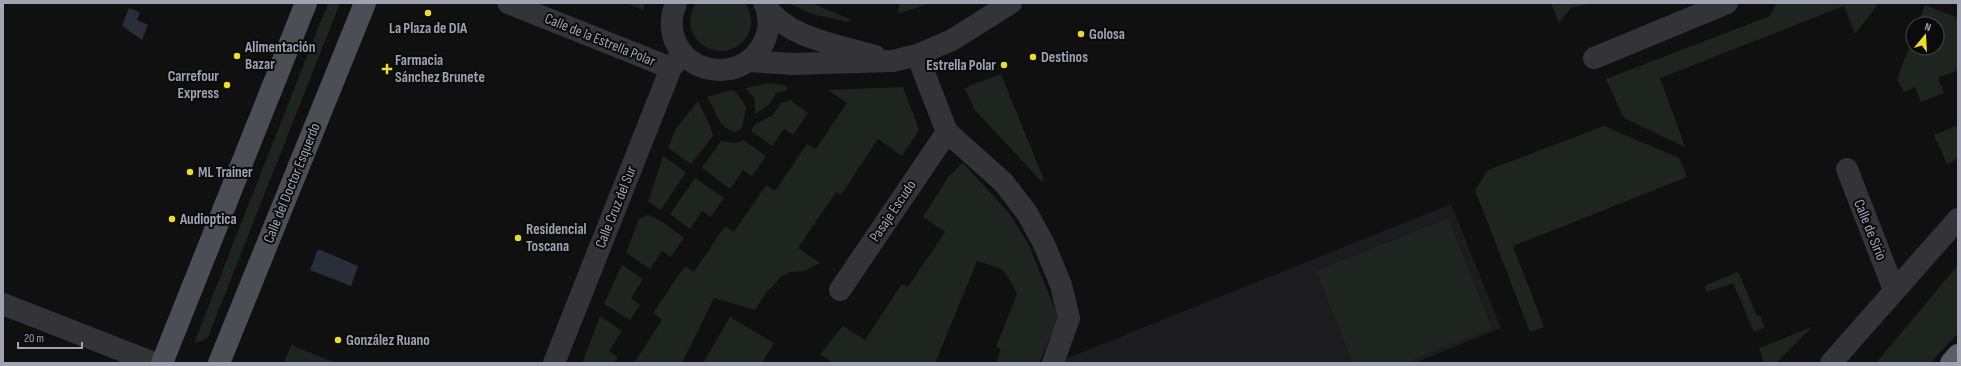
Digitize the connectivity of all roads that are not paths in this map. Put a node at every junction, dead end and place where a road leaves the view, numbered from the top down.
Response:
1 (306, 3) edge
2 (365, 3) edge
3 (508, 3) edge
4 (676, 3) edge
5 (1011, 3) edge
6 (1727, 3) edge
7 (765, 6) edge
8 (917, 55) junction
9 (1594, 58) dead end
10 (677, 61) junction
11 (749, 61) junction
12 (893, 61) junction
13 (946, 132) junction
14 (1847, 169) dead end
15 (1958, 219) edge
16 (840, 290) dead end
17 (1894, 290) junction
18 (3, 304) edge
19 (1958, 355) edge
20 (145, 360) edge
21 (162, 363) edge
22 (219, 363) edge
23 (554, 363) edge
24 (1053, 363) edge
25 (1831, 363) edge
26 (1950, 363) edge

1 - 21 main road
2 - 22 main road, Calle del Doctor Esquerdo
3 - 10 street, Calle de la Estrella Polar
4 - 10 street, Calle de la Estrella Polar
5 - 8 street, Calle de la Estrella Polar
6 - 9 street
7 - 11 street, Calle de la Estrella Polar
7 - 12 street, Calle de la Estrella Polar
8 - 12 street, Calle de la Estrella Polar
8 - 13 street
10 - 11 street, Calle de la Estrella Polar
10 - 23 street, Calle Cruz del Sur
11 - 12 street, Calle de la Estrella Polar
13 - 16 street, Pasaje Escudo
13 - 24 street
14 - 17 street, Calle de Sirio
15 - 17 street
17 - 25 street
18 - 20 street
19 - 26 highway

